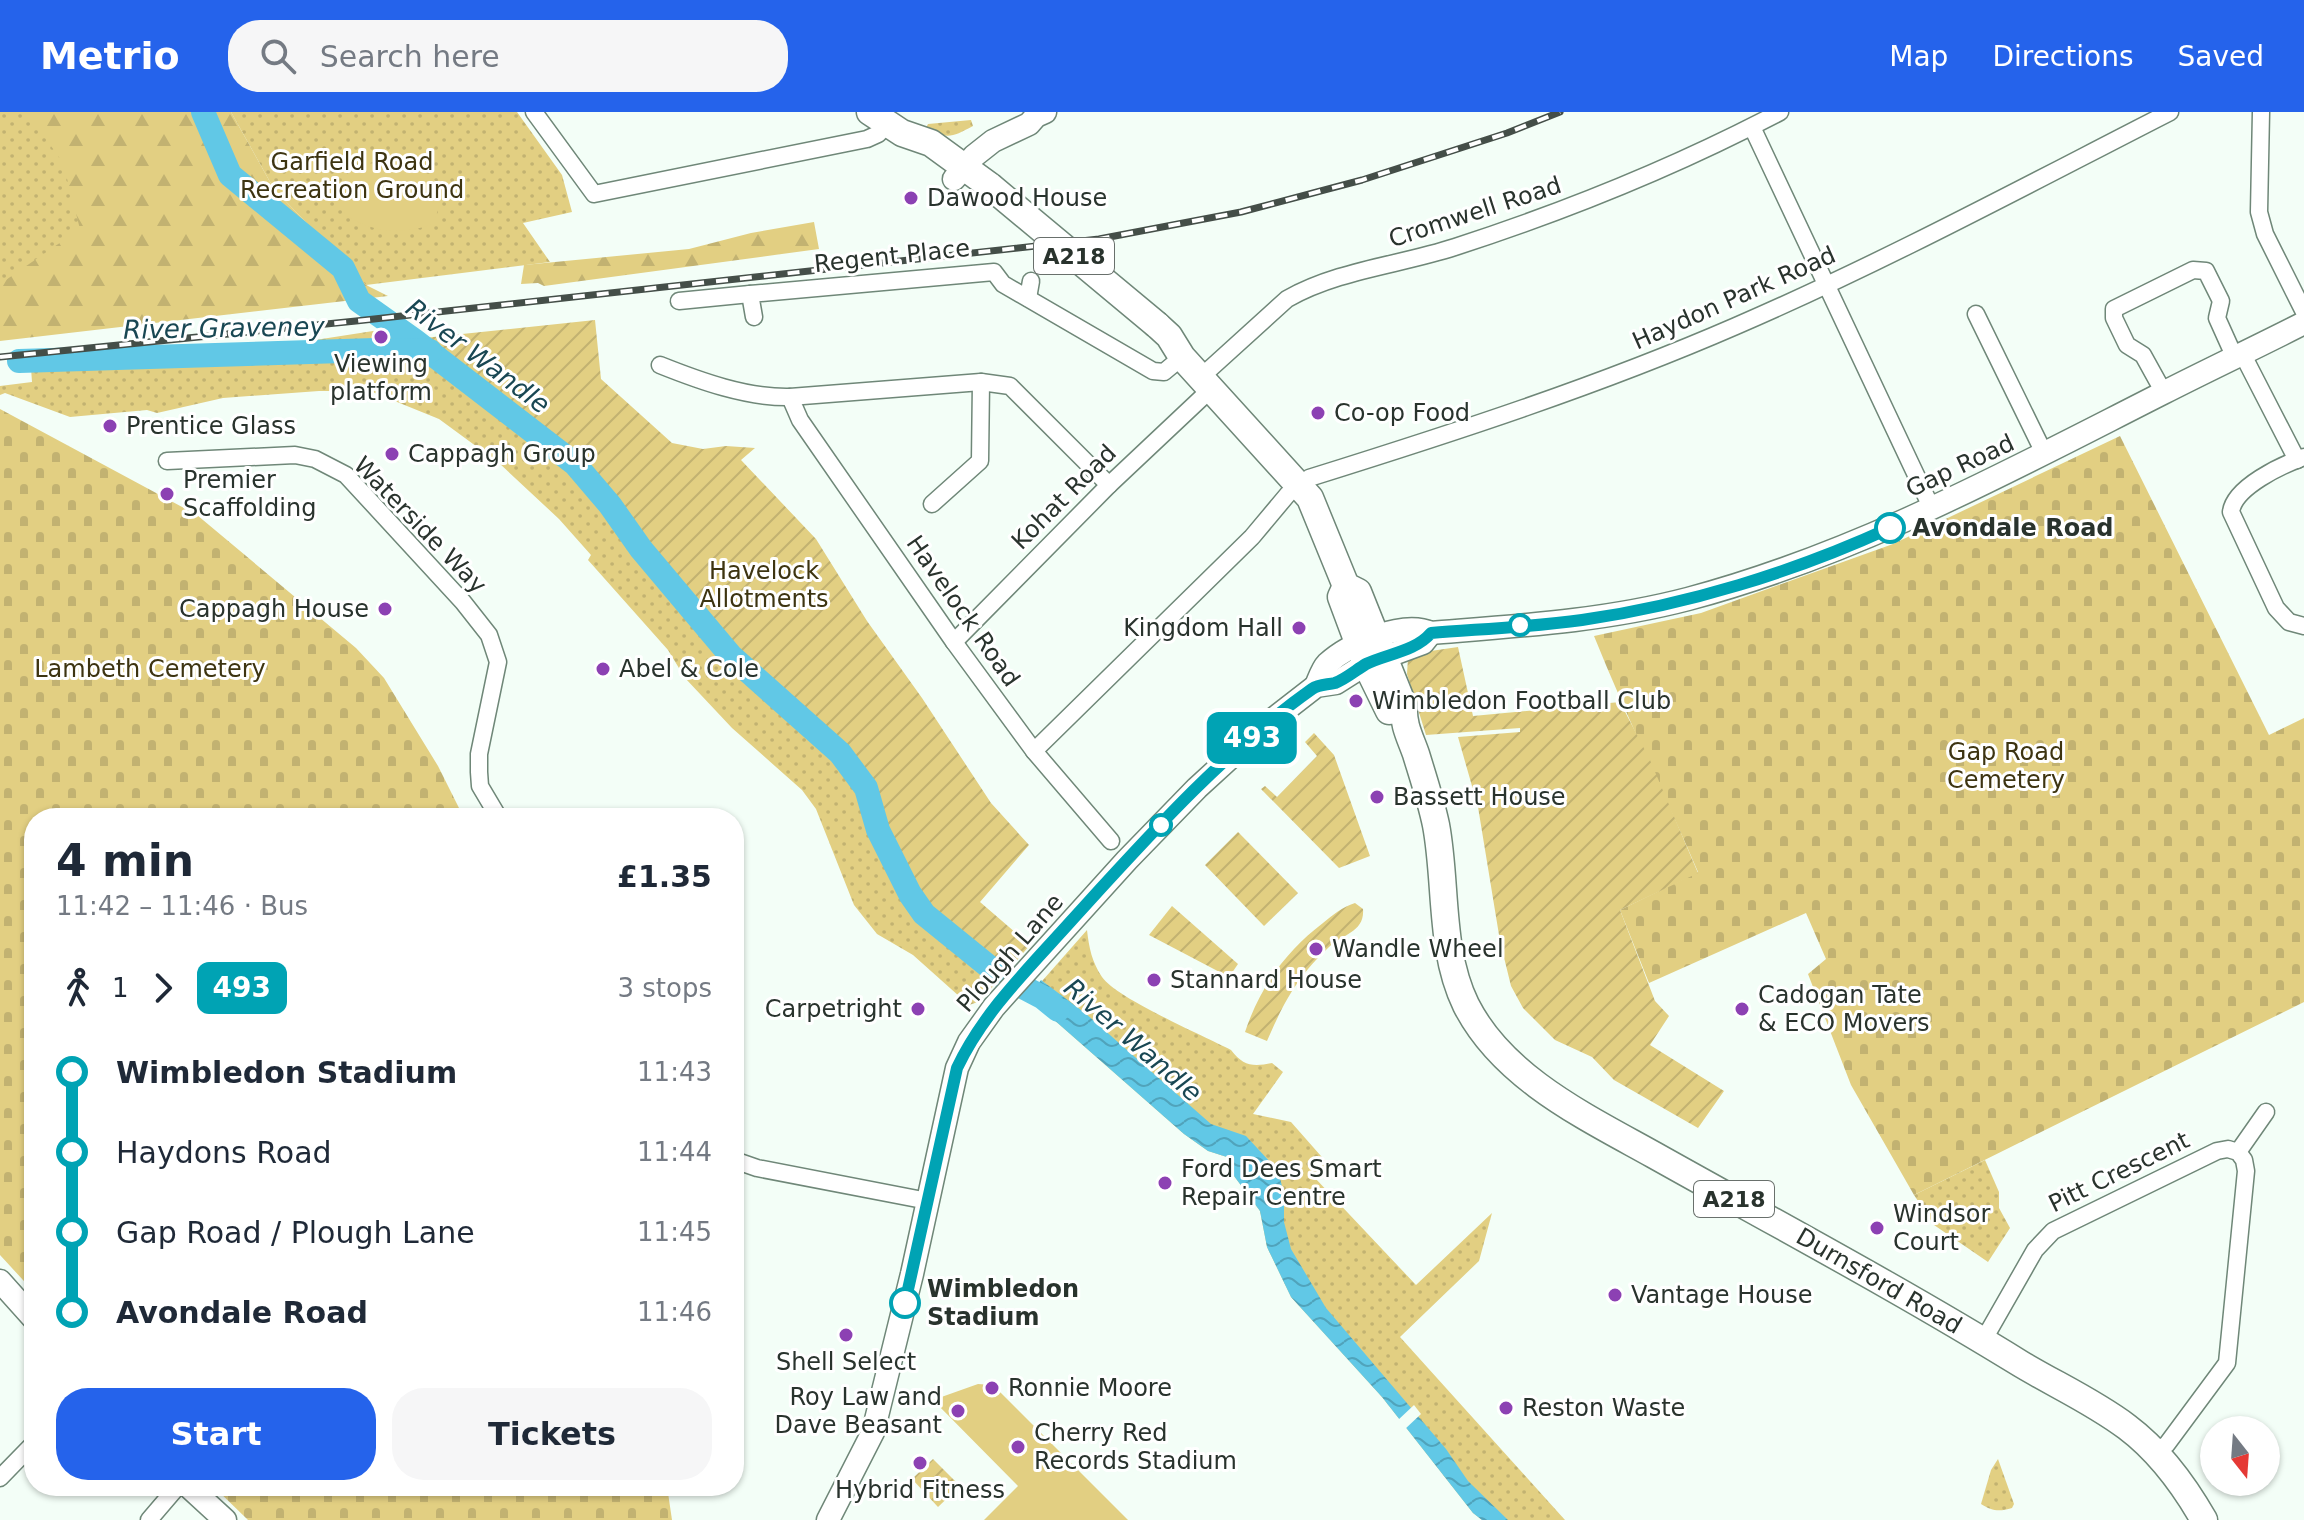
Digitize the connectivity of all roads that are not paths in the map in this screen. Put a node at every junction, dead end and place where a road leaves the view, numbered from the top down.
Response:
1 (534, 112) edge
2 (1780, 112) edge
3 (2170, 112) edge
4 (2261, 112) edge
5 (1041, 114) edge
6 (887, 123) edge
7 (1752, 127) junction
8 (953, 168) junction
9 (1031, 281) dead end
10 (1826, 285) junction
11 (750, 294) junction
12 (1028, 298) junction
13 (679, 301) dead end
14 (2304, 312) edge
15 (1976, 314) dead end
16 (754, 317) dead end
17 (2304, 323) edge
18 (2239, 356) junction
19 (1182, 357) junction
20 (660, 365) dead end
21 (981, 382) junction
22 (1206, 383) junction
23 (2164, 393) junction
24 (790, 397) junction
25 (2045, 455) junction
26 (2300, 458) edge
27 (167, 461) dead end
28 (1109, 485) junction
29 (1299, 485) junction
30 (932, 504) dead end
31 (1932, 509) junction
32 (2304, 626) edge
33 (954, 642) junction
34 (1372, 651) junction
35 (1034, 751) junction
36 (493, 808) edge
37 (1111, 841) dead end
38 (2266, 1112) dead end
39 (2238, 1152) junction
40 (744, 1163) edge
41 (928, 1201) junction
42 (1, 1283) edge
43 (24, 1308) edge
44 (1983, 1341) junction
45 (24, 1453) edge
46 (2155, 1453) junction
47 (0, 1478) edge
48 (169, 1496) edge
49 (199, 1496) edge
50 (149, 1520) edge
51 (225, 1520) edge
52 (828, 1520) edge
53 (2204, 1520) edge

1 - 6 street
2 - 7 street, Cromwell Road
3 - 10 street, Haydon Park Road
4 - 14 street
5 - 8 main road
6 - 8 main road, A218
7 - 10 street
7 - 22 street, Cromwell Road
8 - 19 main road, A218
9 - 12 street
10 - 29 street, Haydon Park Road
10 - 31 street
11 - 12 street, Regent Place
11 - 13 street, Regent Place
11 - 16 street
12 - 19 street, Regent Place
15 - 25 street
17 - 18 main road, Gap Road
18 - 23 main road, Gap Road
18 - 23 street
18 - 26 street
19 - 22 main road, A218
20 - 24 street
21 - 24 street
21 - 28 street
21 - 30 street
22 - 28 street, Kohat Road
22 - 29 main road, A218
23 - 25 main road, Gap Road
24 - 33 street, Havelock Road
25 - 31 main road, Gap Road
26 - 32 street
27 - 36 street, Waterside Way
28 - 33 street, Kohat Road
29 - 34 main road, A218
29 - 35 street
31 - 34 main road, Gap Road
33 - 35 street, Havelock Road
34 - 41 main road, Plough Lane
34 - 44 main road, Durnsford Road / A218
35 - 37 street, Havelock Road
38 - 39 street
39 - 44 street, Pitt Crescent
39 - 46 street
40 - 41 street
41 - 52 main road, Plough Lane
42 - 43 main road
44 - 46 main road, Durnsford Road / A218
45 - 47 street
46 - 53 main road, Durnsford Road / A218
48 - 50 street
49 - 51 main road

